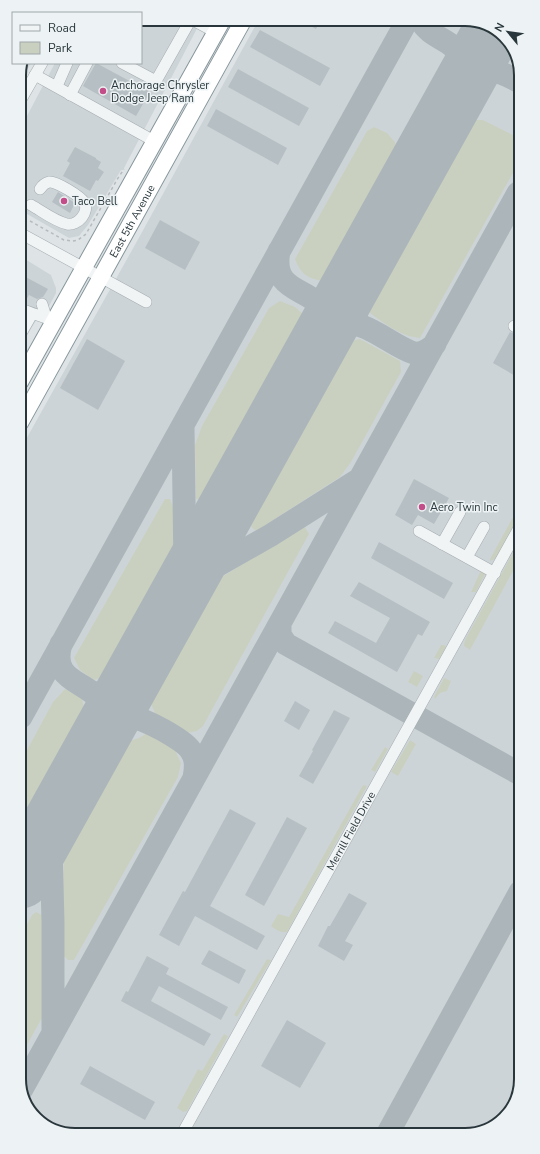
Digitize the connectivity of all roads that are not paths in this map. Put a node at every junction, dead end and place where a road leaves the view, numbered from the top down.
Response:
1 (187, 26) edge
2 (219, 26) edge
3 (240, 26) edge
4 (41, 64) edge
5 (67, 64) edge
6 (86, 64) edge
7 (124, 64) edge
8 (35, 75) junction
9 (56, 86) junction
10 (26, 91) edge
11 (70, 95) junction
12 (154, 142) junction
13 (40, 189) dead end
14 (31, 205) dead end
15 (26, 236) edge
16 (84, 268) junction
17 (101, 277) junction
18 (146, 302) dead end
19 (42, 304) dead end
20 (26, 311) edge
21 (32, 314) junction
22 (50, 319) junction
23 (26, 324) edge
24 (26, 361) edge
25 (26, 412) edge
26 (460, 512) dead end
27 (484, 527) dead end
28 (419, 531) dead end
29 (514, 537) edge
30 (442, 544) junction
31 (467, 557) junction
32 (494, 573) junction
33 (185, 1128) edge

1 - 7 street
2 - 12 highway, East 5th Avenue
3 - 17 highway, East 5th Avenue
4 - 8 street
5 - 9 street
6 - 11 street
8 - 9 street
8 - 10 street
9 - 11 street
11 - 12 street
12 - 16 highway, East 5th Avenue
13 - 14 street
15 - 16 street
16 - 17 street
16 - 22 highway, East 5th Avenue
17 - 18 street
17 - 25 highway, East 5th Avenue
19 - 22 street
20 - 21 street
21 - 22 street
21 - 23 street
22 - 24 highway, East 5th Avenue
26 - 30 street
27 - 31 street
28 - 30 street
29 - 32 street, Merrill Field Drive
30 - 31 street
31 - 32 street
32 - 33 street, Merrill Field Drive

